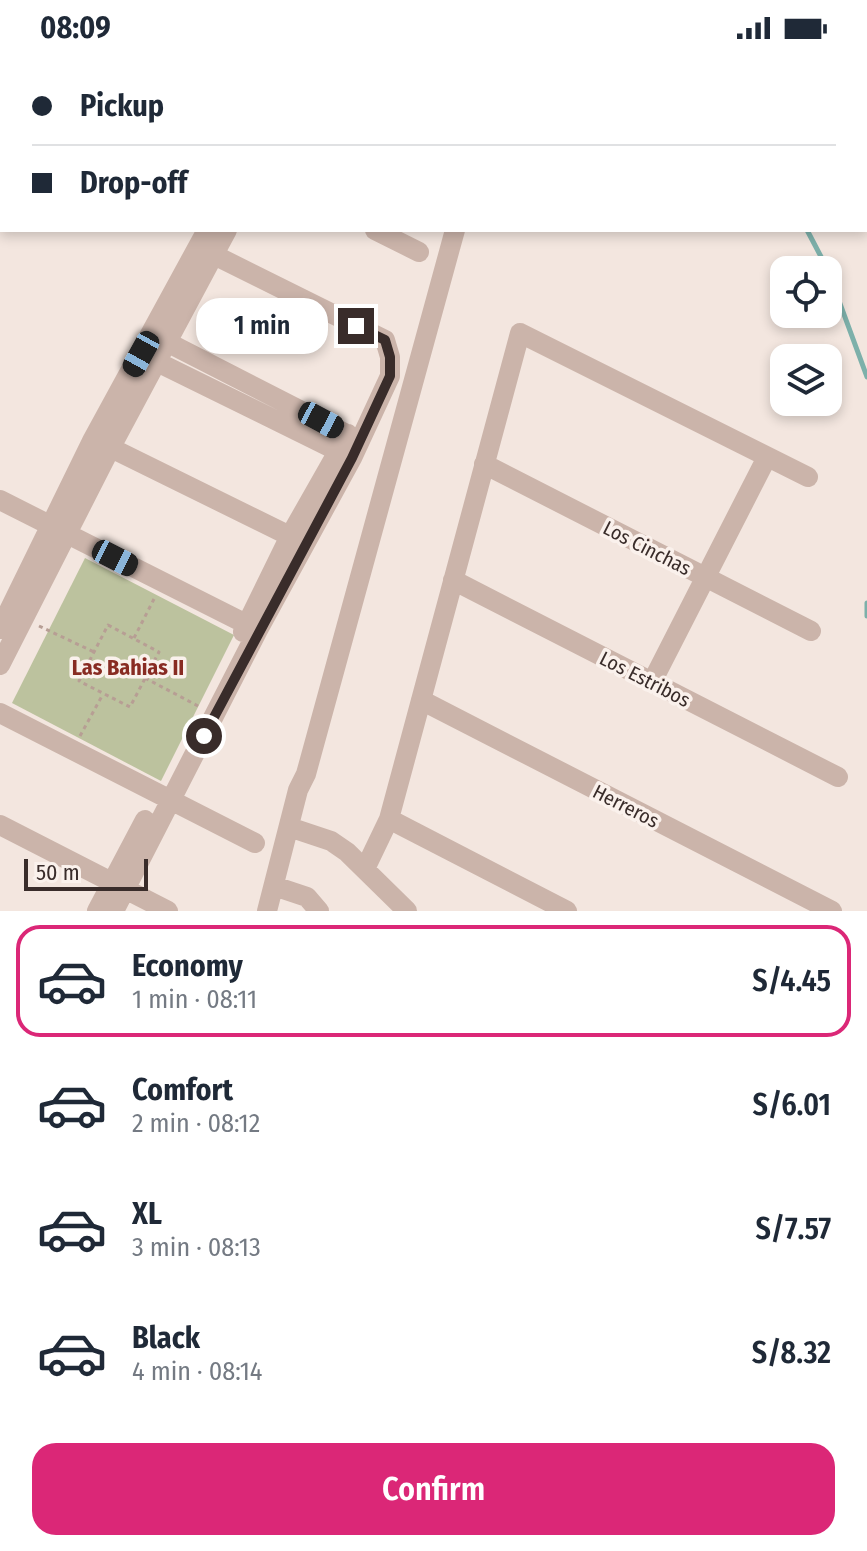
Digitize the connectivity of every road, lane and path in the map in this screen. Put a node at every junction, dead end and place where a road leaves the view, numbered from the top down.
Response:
1 (224, 232) edge
2 (379, 232) edge
3 (454, 232) edge
4 (207, 244) edge
5 (419, 252) dead end
6 (160, 338) junction
7 (149, 358) junction
8 (266, 392) junction
9 (257, 411) junction
10 (102, 443) junction
11 (350, 446) junction
12 (767, 457) junction
13 (484, 464) junction
14 (808, 477) dead end
15 (0, 500) edge
16 (59, 530) junction
17 (298, 540) junction
18 (706, 577) junction
19 (453, 580) junction
20 (163, 582) junction
21 (8, 616) edge
22 (252, 627) junction
23 (811, 631) dead end
24 (134, 638) junction
25 (94, 652) junction
26 (0, 665) edge
27 (145, 678) junction
28 (652, 682) junction
29 (103, 694) junction
30 (421, 700) junction
31 (210, 712) junction
32 (0, 713) edge
33 (73, 750) junction
34 (838, 777) dead end
35 (165, 797) junction
36 (389, 819) junction
37 (0, 825) edge
38 (294, 828) junction
39 (255, 843) dead end
40 (365, 869) junction
41 (119, 886) junction
42 (278, 887) junction
43 (97, 911) edge
44 (114, 911) edge
45 (168, 911) edge
46 (267, 911) edge
47 (277, 911) edge
48 (319, 911) edge
49 (407, 911) edge
50 (567, 911) edge
51 (832, 911) edge

1 - 4 street
2 - 5 street
3 - 38 street
4 - 6 street
4 - 11 street
6 - 7 street
6 - 8 street
7 - 9 street
7 - 10 street
8 - 9 street
8 - 11 street
9 - 11 street
10 - 16 street
10 - 17 street
11 - 17 street
12 - 13 street
12 - 14 street
12 - 18 street
13 - 18 street, Los Cinchas
13 - 19 street
15 - 16 street
16 - 20 street
16 - 21 street
17 - 22 street
18 - 23 street, Los Cinchas
18 - 28 street
19 - 28 street, Los Estribos
19 - 30 street
20 - 22 street
20 - 24 path
21 - 25 path
21 - 26 street
22 - 31 street
24 - 25 path
24 - 27 path
25 - 29 path
27 - 29 path
27 - 31 path
28 - 34 street, Los Estribos
29 - 33 path
30 - 36 street
30 - 51 street, Herreros
31 - 35 street
32 - 33 street
33 - 35 street
35 - 39 street
35 - 41 street
36 - 40 street
36 - 50 street
37 - 41 street
38 - 40 street
38 - 42 street
40 - 49 street
41 - 43 street
41 - 44 street
41 - 45 street
42 - 46 street
42 - 47 street
42 - 48 street

